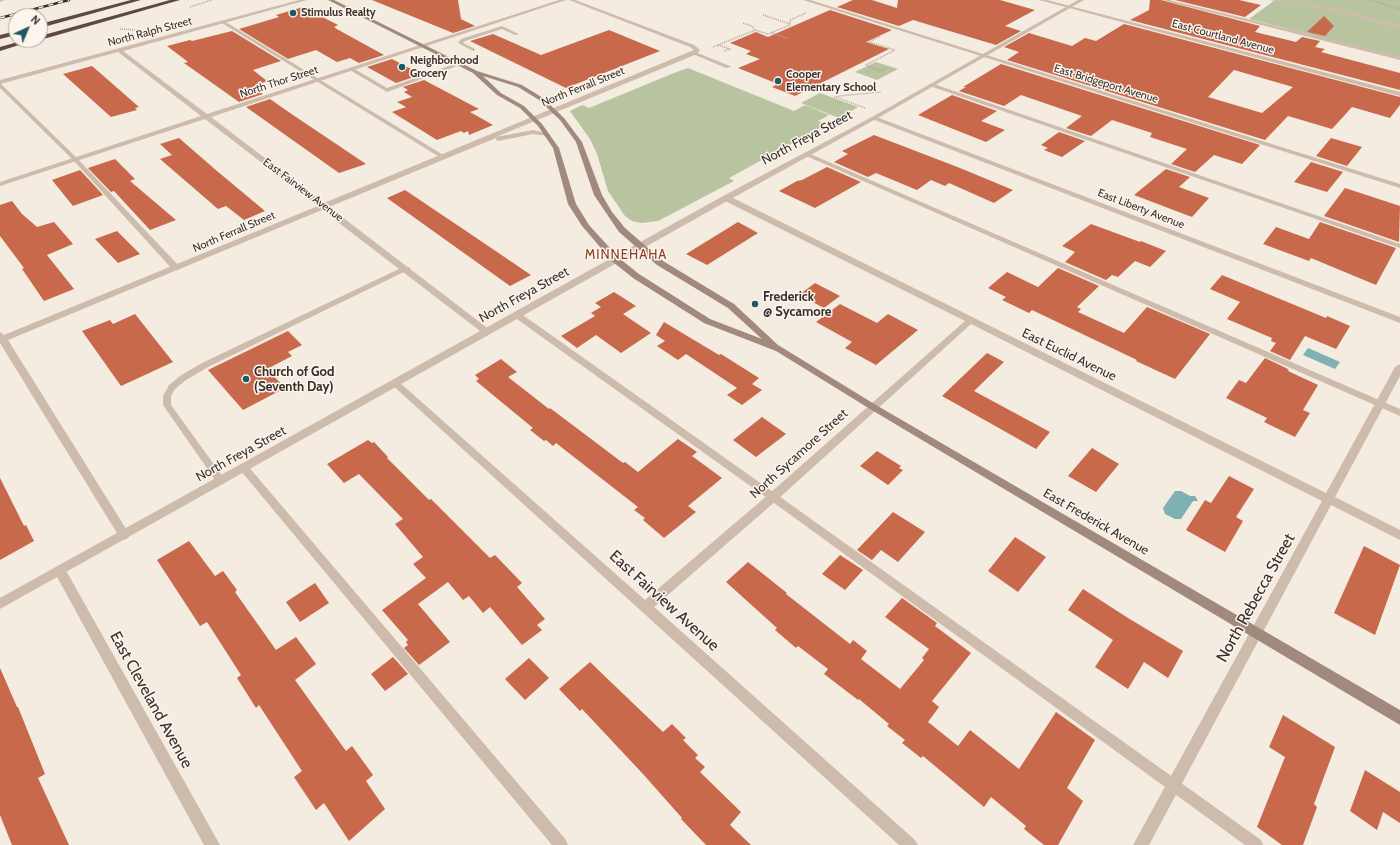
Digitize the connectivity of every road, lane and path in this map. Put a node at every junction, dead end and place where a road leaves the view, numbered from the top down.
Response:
1 (138, 0) edge
2 (177, 0) edge
3 (305, 0) edge
4 (330, 0) edge
5 (564, 0) edge
6 (572, 0) edge
7 (805, 0) edge
8 (832, 0) edge
9 (1041, 0) edge
10 (1082, 0) edge
11 (1164, 0) edge
12 (1272, 0) edge
13 (1370, 0) edge
14 (820, 5) junction
15 (1069, 7) junction
16 (1400, 9) edge
17 (810, 12) dead end
18 (763, 15) dead end
19 (224, 22) junction
20 (743, 23) dead end
21 (48, 24) edge
22 (790, 24) junction
23 (1400, 27) edge
24 (755, 30) junction
25 (772, 33) junction
26 (517, 34) dead end
27 (48, 36) edge
28 (454, 36) junction
29 (882, 36) dead end
30 (789, 39) dead end
31 (464, 40) junction
32 (718, 45) junction
33 (423, 46) junction
34 (712, 47) dead end
35 (119, 50) junction
36 (474, 50) dead end
37 (696, 52) junction
38 (724, 52) dead end
39 (983, 56) junction
40 (1400, 58) edge
41 (459, 64) junction
42 (728, 66) dead end
43 (887, 68) dead end
44 (351, 69) junction
45 (476, 72) junction
46 (317, 80) junction
47 (0, 84) edge
48 (932, 84) junction
49 (881, 92) dead end
50 (1400, 94) edge
51 (865, 108) dead end
52 (554, 110) junction
53 (205, 116) junction
54 (534, 118) junction
55 (874, 118) junction
56 (548, 135) junction
57 (476, 143) junction
58 (806, 154) junction
59 (442, 157) junction
60 (75, 159) junction
61 (0, 184) edge
62 (1400, 186) edge
63 (726, 198) junction
64 (325, 206) junction
65 (1400, 246) edge
66 (640, 247) junction
67 (616, 260) junction
68 (176, 268) junction
69 (406, 269) junction
70 (517, 315) junction
71 (1400, 320) edge
72 (970, 321) junction
73 (487, 332) junction
74 (1, 338) edge
75 (779, 349) junction
76 (1400, 367) edge
77 (395, 383) junction
78 (1380, 404) junction
79 (873, 407) junction
80 (1400, 413) edge
81 (244, 468) junction
82 (221, 481) junction
83 (773, 497) junction
84 (1330, 500) junction
85 (124, 535) junction
86 (1400, 535) edge
87 (60, 571) junction
88 (0, 604) edge
89 (644, 607) junction
90 (1256, 632) junction
91 (1400, 718) edge
92 (1173, 786) junction
93 (212, 845) edge
94 (561, 845) edge
95 (910, 845) edge
96 (1141, 845) edge
97 (1256, 845) edge

1 - 21 highway
2 - 27 highway
3 - 19 street, North Ralph Street
4 - 33 main road
5 - 28 street, North Thor Street
6 - 37 street
7 - 14 street, East Bridgeport Avenue
8 - 14 street
9 - 15 street, East Courtland Avenue
10 - 15 street, North Freya Street
11 - 40 lane
12 - 23 street
13 - 16 path
14 - 39 street, East Bridgeport Avenue
15 - 39 street, North Freya Street
15 - 50 street, East Courtland Avenue
17 - 22 path
18 - 22 path
19 - 35 street, North Ralph Street
19 - 46 lane
20 - 24 path
22 - 25 path
24 - 25 path
24 - 32 path
25 - 30 path
26 - 31 lane
28 - 31 lane
28 - 33 street, North Thor Street
29 - 43 path
31 - 36 lane
32 - 34 path
32 - 38 path
33 - 41 main road
33 - 44 street, North Thor Street
35 - 47 street, North Ralph Street
35 - 53 street, East Fairview Avenue
37 - 42 lane
37 - 52 street, North Ferrall Street
39 - 48 street, North Freya Street
39 - 62 street, East Bridgeport Avenue
41 - 44 lane
41 - 45 main road
44 - 46 street, North Thor Street
45 - 52 main road
45 - 54 main road
46 - 53 street, North Thor Street
46 - 59 lane
47 - 60 lane
48 - 55 street, North Freya Street
48 - 65 lane
49 - 51 path
52 - 54 street, North Ferrall Street
52 - 66 main road
53 - 60 street, North Thor Street
53 - 64 street, East Fairview Avenue
54 - 56 main road
54 - 57 street, North Ferrall Street
55 - 58 street, North Freya Street
55 - 71 street, East Liberty Avenue
56 - 57 street, North Ferrall Street
56 - 67 main road
57 - 59 street, North Ferrall Street
58 - 63 street, North Freya Street
58 - 78 lane
59 - 64 street, North Ferrall Street
60 - 61 street, North Thor Street
60 - 68 lane
63 - 66 street, North Freya Street
63 - 72 street, East Euclid Avenue
64 - 68 street, North Ferrall Street
64 - 69 street, East Fairview Avenue
66 - 67 street, North Freya Street
66 - 75 main road, East Frederick Avenue
67 - 70 street, North Freya Street
67 - 75 main road, East Frederick Avenue
68 - 74 street, North Ferrall Street
69 - 73 street, East Fairview Avenue
69 - 82 lane
70 - 73 street, North Freya Street
70 - 83 lane
72 - 79 street, North Sycamore Street
72 - 84 street, East Euclid Avenue
73 - 77 street, North Freya Street
74 - 85 street
75 - 79 main road, East Frederick Avenue
76 - 78 street, North Rebecca Street
77 - 81 street, North Freya Street
77 - 89 street, East Fairview Avenue
78 - 80 lane
78 - 84 street, North Rebecca Street
79 - 83 street, North Sycamore Street
79 - 90 main road, East Frederick Avenue
81 - 82 street, North Freya Street
81 - 94 lane
82 - 85 street, North Freya Street
83 - 89 street, North Sycamore Street
83 - 92 lane
84 - 86 street, East Euclid Avenue
84 - 90 street, North Rebecca Street
85 - 87 street, North Freya Street
87 - 88 street, North Freya Street
87 - 93 street, East Cleveland Avenue
89 - 95 street, East Fairview Avenue
90 - 91 main road, East Frederick Avenue
90 - 92 street, North Rebecca Street
92 - 96 street, North Rebecca Street
92 - 97 lane

